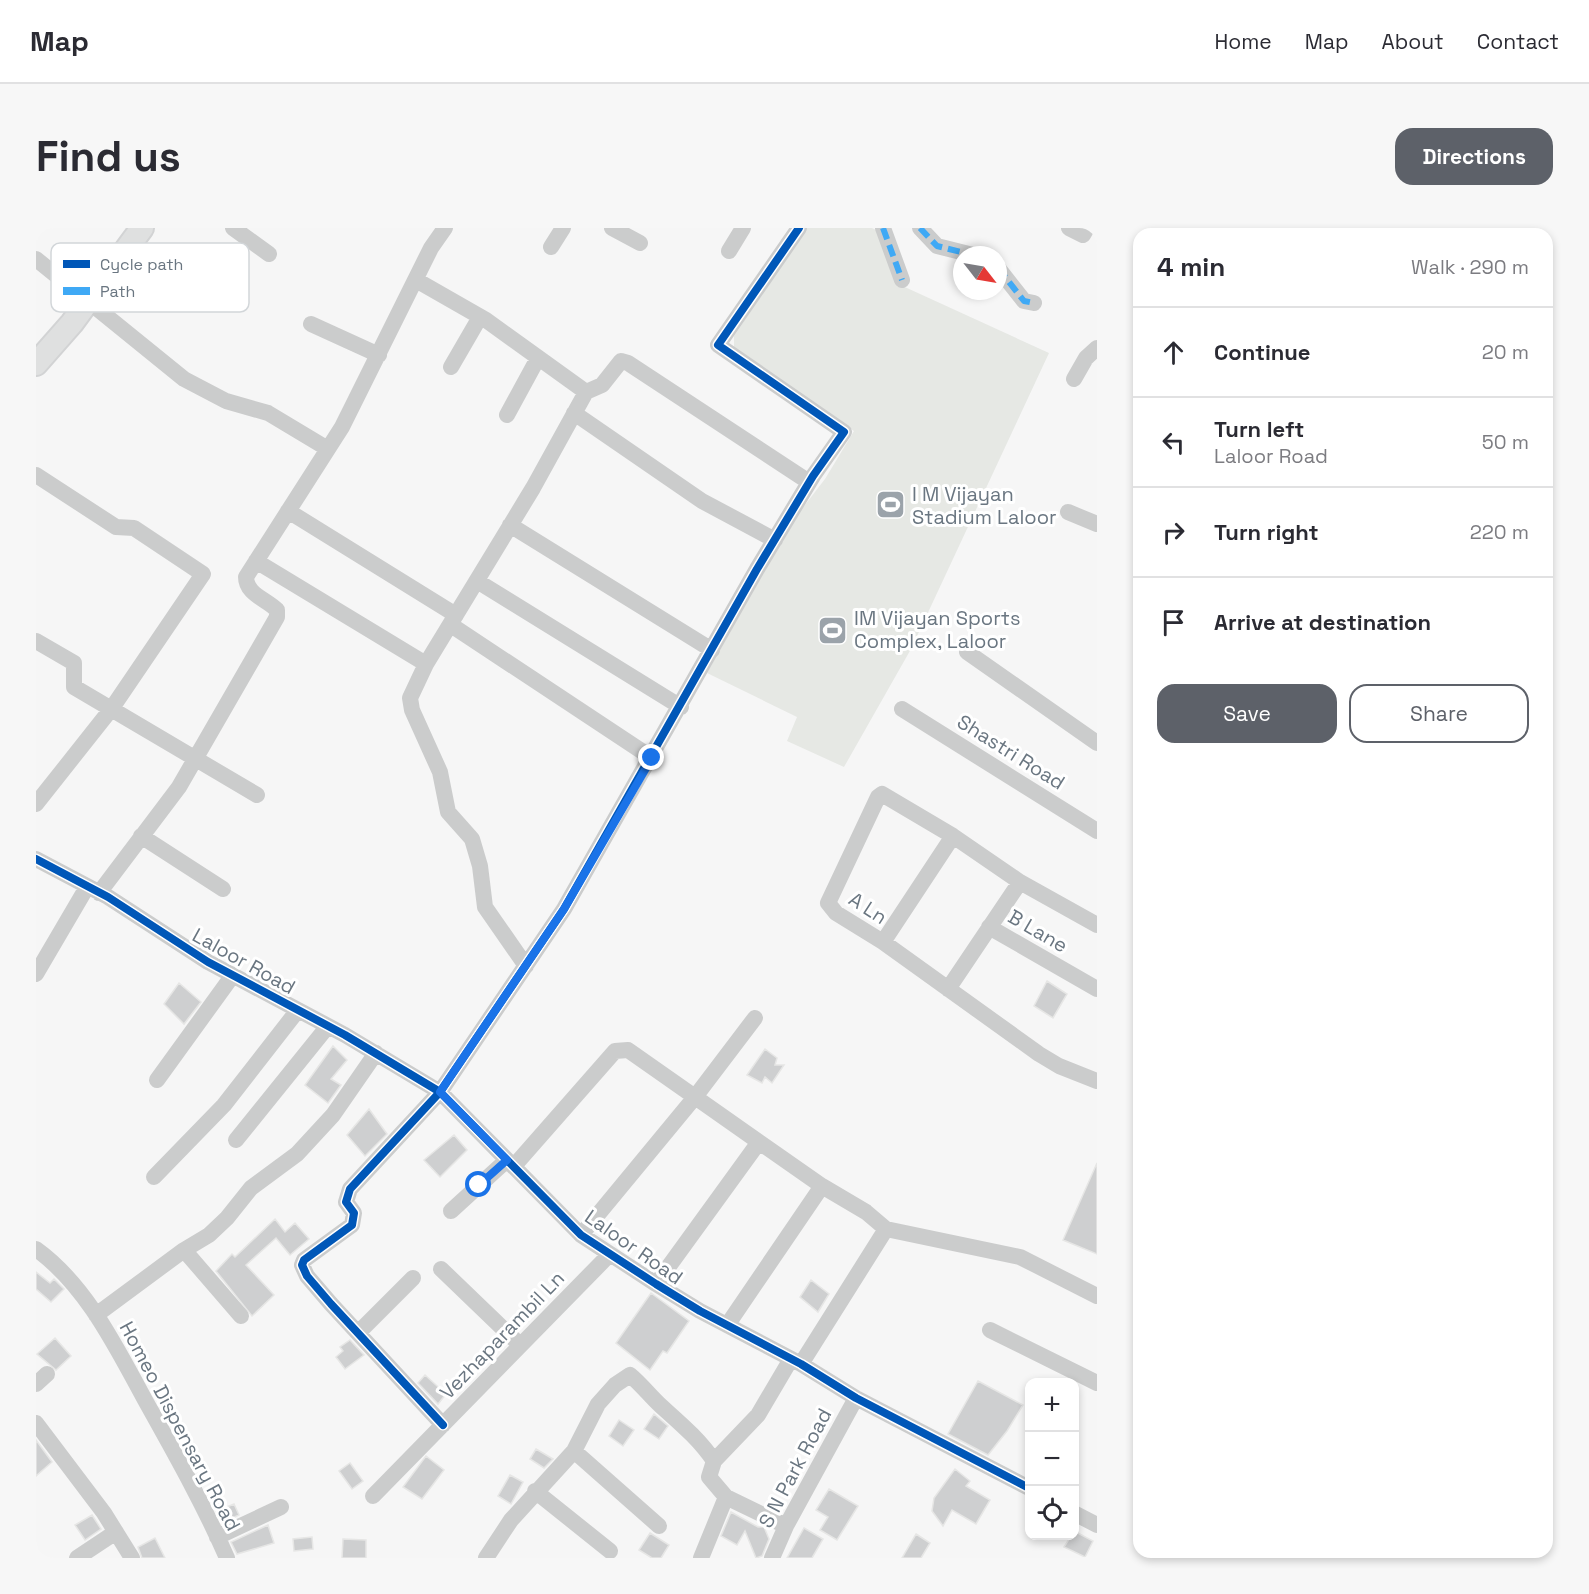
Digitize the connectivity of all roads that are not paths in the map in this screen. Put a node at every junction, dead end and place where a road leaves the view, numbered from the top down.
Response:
1 (142, 228) edge
2 (233, 228) edge
3 (445, 228) edge
4 (563, 228) edge
5 (612, 228) edge
6 (743, 228) edge
7 (799, 228) edge
8 (882, 228) edge
9 (920, 228) edge
10 (1069, 228) edge
11 (1087, 228) edge
12 (131, 243) edge
13 (640, 243) dead end
14 (551, 247) dead end
15 (953, 250) edge
16 (729, 251) dead end
17 (269, 254) dead end
18 (36, 259) edge
19 (51, 271) edge
20 (1007, 279) edge
21 (416, 280) junction
22 (902, 280) dead end
23 (1034, 303) dead end
24 (80, 312) edge
25 (102, 312) edge
26 (480, 317) junction
27 (311, 324) dead end
28 (1097, 348) edge
29 (379, 355) junction
30 (538, 358) junction
31 (36, 364) edge
32 (451, 367) dead end
33 (1074, 379) dead end
34 (586, 392) junction
35 (574, 413) junction
36 (507, 415) dead end
37 (328, 449) junction
38 (36, 475) edge
39 (809, 482) junction
40 (288, 511) junction
41 (1068, 512) dead end
42 (1097, 524) edge
43 (510, 525) junction
44 (775, 540) junction
45 (256, 561) junction
46 (477, 581) junction
47 (454, 620) junction
48 (36, 641) edge
49 (712, 650) junction
50 (967, 652) dead end
51 (426, 664) junction
52 (681, 707) junction
53 (112, 708) junction
54 (902, 709) dead end
55 (1097, 743) edge
56 (196, 757) junction
57 (652, 758) junction
58 (256, 795) dead end
59 (36, 804) edge
60 (1097, 831) edge
61 (141, 836) junction
62 (953, 836) junction
63 (36, 859) edge
64 (1020, 882) junction
65 (223, 889) dead end
66 (93, 890) junction
67 (1097, 925) edge
68 (989, 927) junction
69 (883, 942) junction
70 (526, 966) junction
71 (36, 974) edge
72 (233, 975) junction
73 (948, 989) junction
74 (1097, 989) edge
75 (298, 1010) junction
76 (755, 1018) dead end
77 (328, 1026) junction
78 (376, 1053) junction
79 (158, 1080) dead end
80 (1097, 1081) edge
81 (440, 1092) junction
82 (695, 1097) junction
83 (236, 1140) dead end
84 (759, 1142) junction
85 (511, 1163) junction
86 (154, 1177) dead end
87 (822, 1186) junction
88 (451, 1211) dead end
89 (886, 1229) junction
90 (581, 1234) junction
91 (36, 1250) edge
92 (184, 1250) junction
93 (610, 1254) junction
94 (441, 1269) dead end
95 (413, 1278) dead end
96 (656, 1284) junction
97 (1097, 1296) edge
98 (96, 1315) junction
99 (241, 1316) dead end
100 (728, 1324) junction
101 (990, 1330) dead end
102 (358, 1333) junction
103 (520, 1345) junction
104 (796, 1361) junction
105 (1097, 1383) edge
106 (856, 1398) junction
107 (36, 1423) edge
108 (444, 1425) junction
109 (574, 1451) junction
110 (714, 1461) junction
111 (1025, 1486) edge
112 (534, 1491) junction
113 (373, 1496) dead end
114 (726, 1497) junction
115 (282, 1507) dead end
116 (1079, 1516) edge
117 (1097, 1525) edge
118 (659, 1526) dead end
119 (786, 1526) junction
120 (116, 1532) junction
121 (218, 1537) junction
122 (610, 1551) dead end
123 (77, 1558) edge
124 (132, 1558) edge
125 (227, 1558) edge
126 (486, 1558) edge
127 (701, 1558) edge
128 (772, 1558) edge

1 - 12 main road
2 - 17 street
3 - 21 street
4 - 14 street
5 - 13 street
6 - 16 street
7 - 39 street
8 - 22 street
9 - 15 street
10 - 11 street
18 - 19 street
20 - 23 street
21 - 26 street
21 - 29 street
24 - 31 main road
25 - 37 street
26 - 30 street
26 - 32 street
27 - 29 street
28 - 33 street
29 - 37 street
30 - 34 street
30 - 36 street
34 - 35 street
34 - 39 street
35 - 43 street
35 - 44 street
37 - 40 street
38 - 53 street
39 - 44 street
40 - 45 street
40 - 47 street
41 - 42 street
43 - 46 street
43 - 49 street
44 - 49 street
45 - 51 street
45 - 56 street
46 - 47 street
46 - 52 street
47 - 51 street
47 - 57 street
48 - 53 street
49 - 52 street
50 - 55 street
51 - 70 street
52 - 57 street
53 - 56 street
53 - 59 street
54 - 60 street, Shastri Road
56 - 58 street
56 - 61 street
57 - 70 street
61 - 65 street
61 - 66 street
62 - 64 street, A Ln
62 - 69 street
62 - 69 street, A Ln
63 - 66 street, Laloor Road
64 - 67 street, A Ln
64 - 68 street
66 - 71 street
66 - 72 street, Laloor Road
68 - 73 street
68 - 74 street, B Lane
69 - 73 street, A Ln
70 - 81 street
72 - 75 street, Laloor Road
72 - 79 street
73 - 80 street, A Ln
75 - 77 street, Laloor Road
75 - 86 street
76 - 82 street
77 - 78 street, Laloor Road
77 - 83 street
78 - 81 street, Laloor Road
78 - 92 street
81 - 85 street, Laloor Road
81 - 102 street
82 - 84 street
82 - 85 street
82 - 90 street
84 - 87 street
84 - 96 street
85 - 88 street
85 - 90 street, Laloor Road
87 - 89 street
87 - 100 street
89 - 97 street
89 - 104 street
90 - 93 street, Laloor Road
91 - 98 street, Homeo Dispensary Road
92 - 98 street
92 - 99 street
93 - 96 street, Laloor Road
93 - 103 street, Vezhaparambil Ln
94 - 103 street
95 - 102 street
96 - 100 street, Laloor Road
98 - 121 street, Homeo Dispensary Road
100 - 104 street, Laloor Road
101 - 105 street
102 - 108 street
103 - 108 street, Vezhaparambil Ln
104 - 106 street, Laloor Road
104 - 110 street
106 - 111 street, Laloor Road
106 - 119 street, S N Park Road
107 - 120 street
108 - 113 street, Vezhaparambil Ln
109 - 110 street
109 - 112 street
109 - 118 street
110 - 114 street
112 - 122 street
112 - 126 street
114 - 119 street
114 - 127 street
115 - 121 street
116 - 117 street
119 - 128 street, S N Park Road
120 - 123 street
120 - 124 street
121 - 125 street, Homeo Dispensary Road

